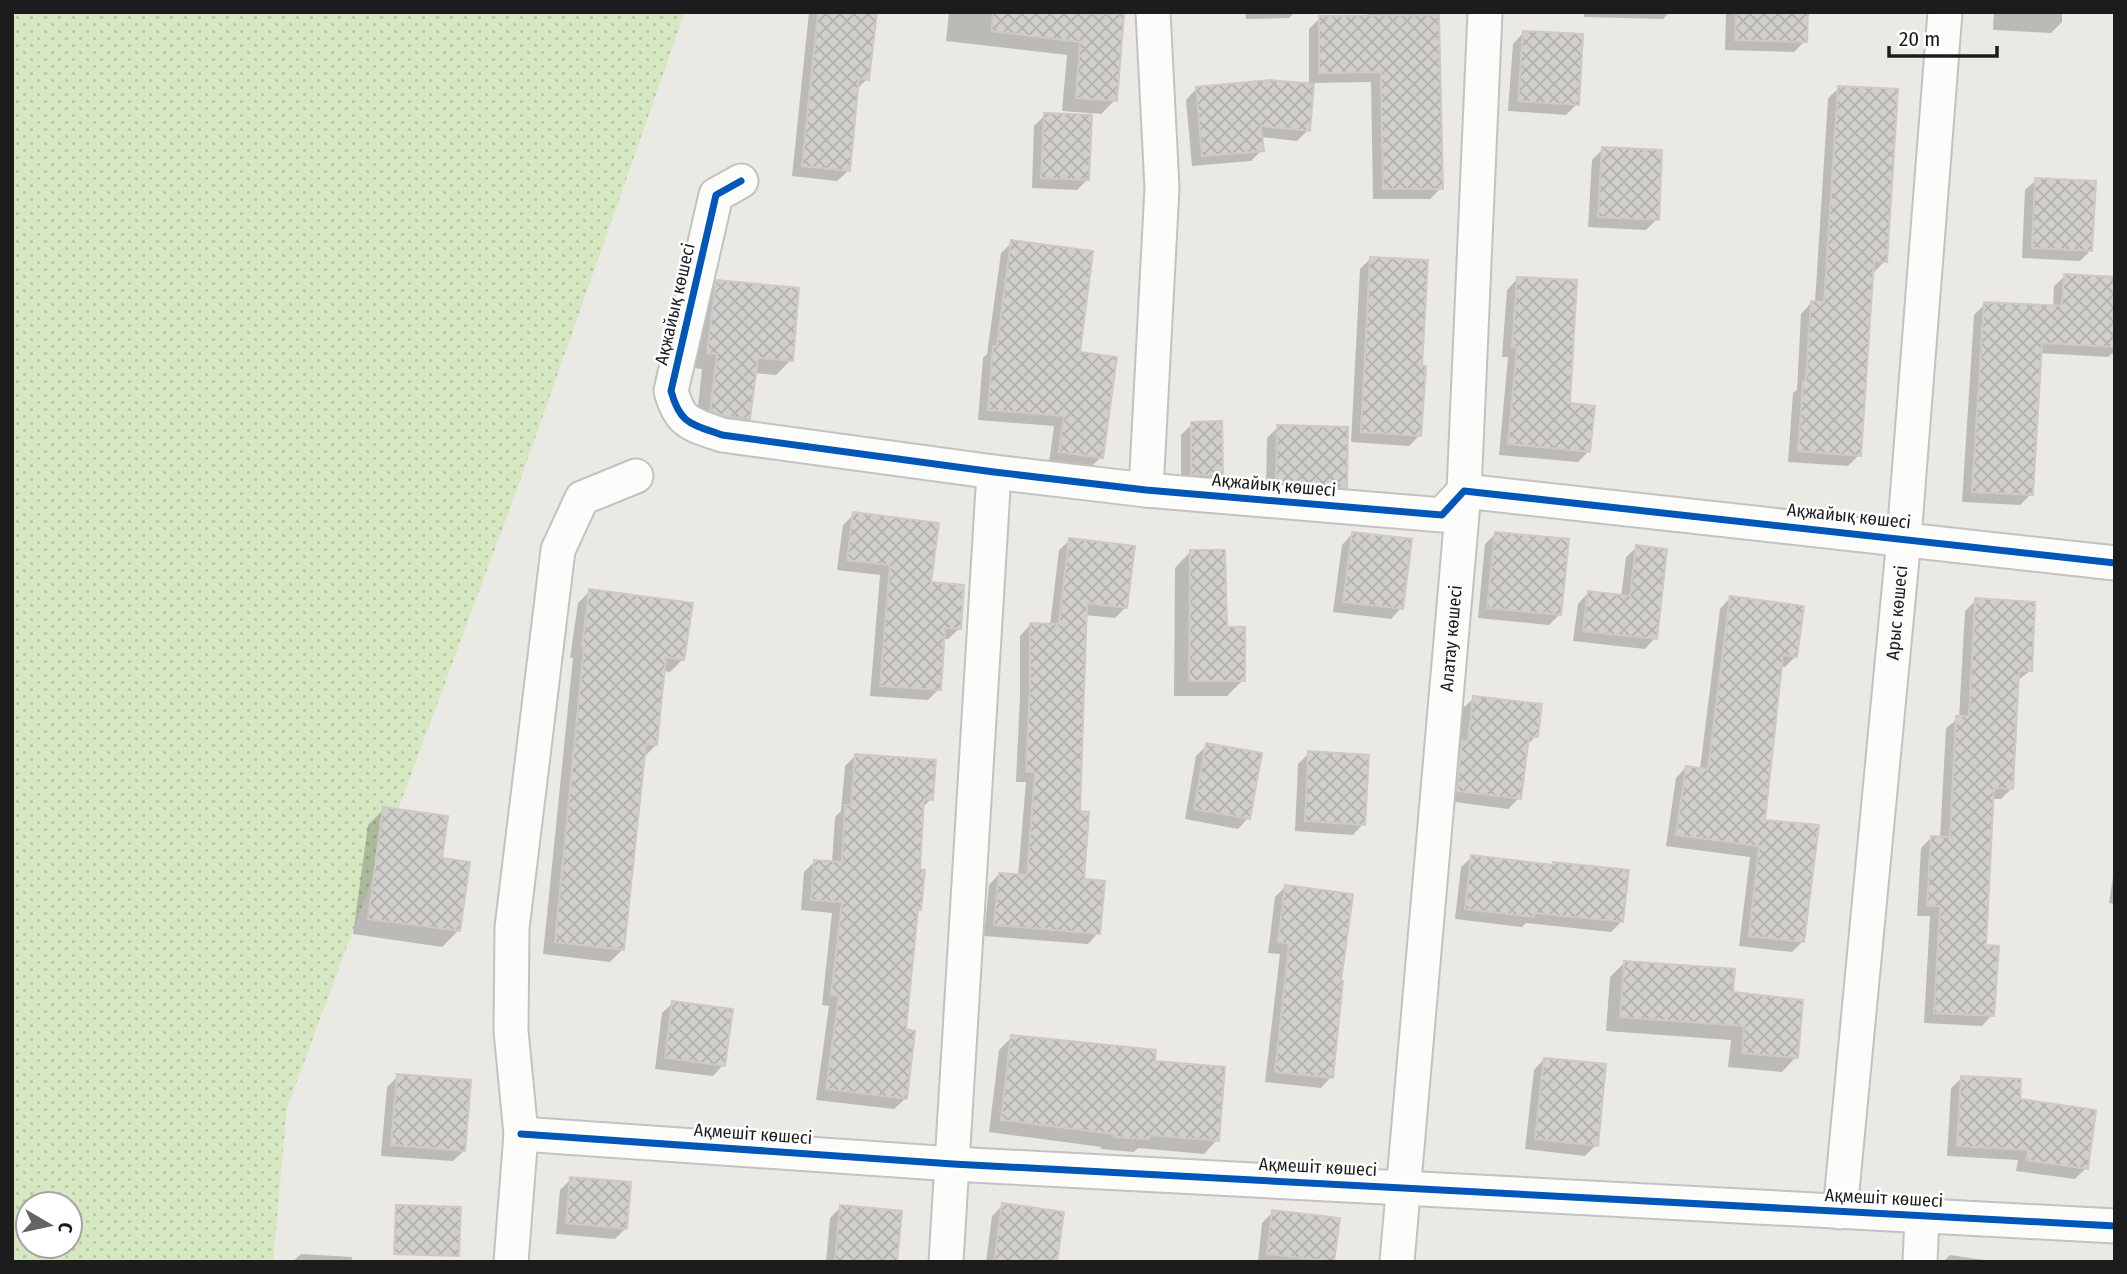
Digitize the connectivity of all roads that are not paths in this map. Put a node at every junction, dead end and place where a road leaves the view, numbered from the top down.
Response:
1 (1153, 12) edge
2 (1485, 12) edge
3 (1945, 12) edge
4 (741, 181) dead end
5 (994, 472) junction
6 (636, 476) dead end
7 (1146, 490) junction
8 (1464, 491) junction
9 (1904, 538) junction
10 (2115, 563) edge
11 (521, 1134) junction
12 (953, 1164) junction
13 (1403, 1187) junction
14 (1840, 1212) junction
15 (1922, 1216) junction
16 (2115, 1226) edge
17 (511, 1262) edge
18 (946, 1262) edge
19 (1397, 1262) edge
20 (1920, 1262) edge

1 - 7 street
2 - 8 street, Алатау көшесі
3 - 9 street, Арыс көшесі
4 - 5 street, Ақжайық көшесі
5 - 7 street, Ақжайық көшесі
5 - 12 street
6 - 11 street
7 - 8 street, Ақжайық көшесі
8 - 9 street, Ақжайық көшесі
8 - 13 street, Алатау көшесі
9 - 10 street, Ақжайық көшесі
9 - 14 street, Арыс көшесі
11 - 12 street, Ақмешіт көшесі
11 - 17 street
12 - 13 street, Ақмешіт көшесі
12 - 18 street
13 - 14 street, Ақмешіт көшесі
13 - 19 street, Алатау көшесі
14 - 15 street, Ақмешіт көшесі
15 - 16 street, Ақмешіт көшесі
15 - 20 street

